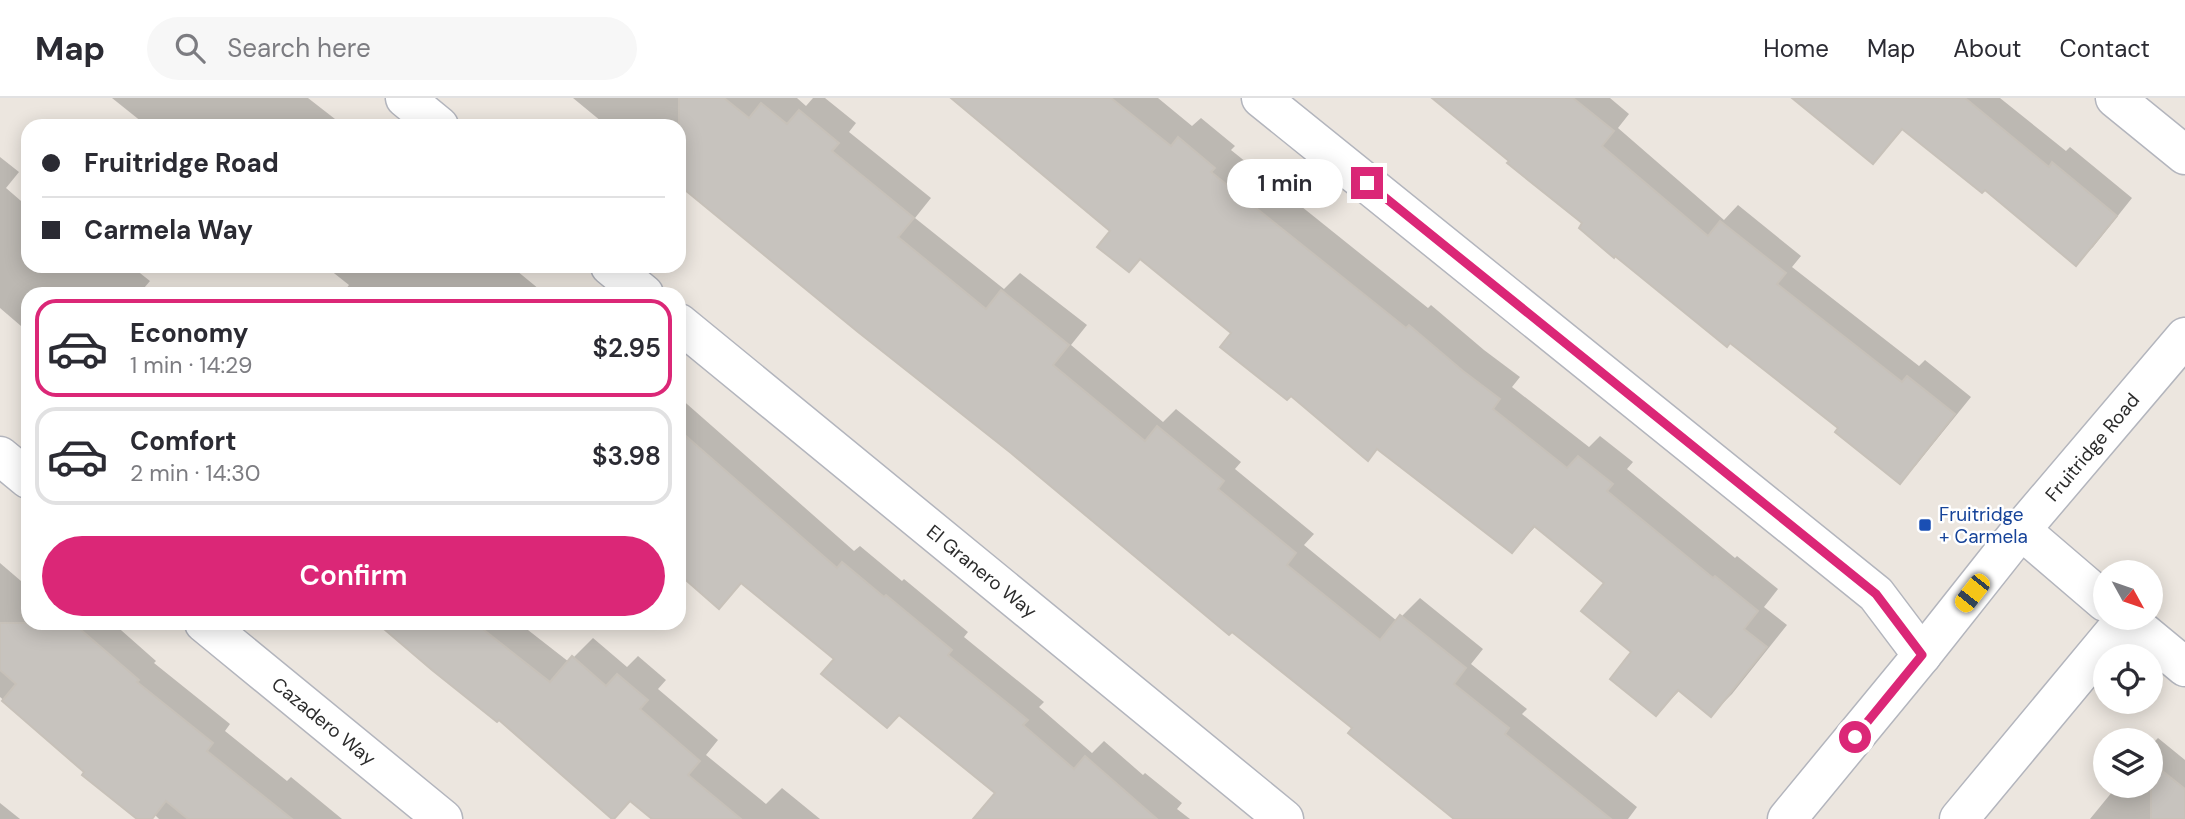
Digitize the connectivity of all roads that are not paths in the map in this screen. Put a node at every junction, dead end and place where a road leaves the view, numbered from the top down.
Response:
1 (405, 98) edge
2 (1261, 98) edge
3 (2115, 98) edge
4 (430, 119) edge
5 (2185, 155) edge
6 (618, 273) edge
7 (636, 287) edge
8 (686, 329) edge
9 (2185, 337) edge
10 (0, 456) edge
11 (21, 473) edge
12 (2021, 530) junction
13 (2093, 592) edge
14 (213, 630) edge
15 (2116, 630) edge
16 (2140, 630) edge
17 (1922, 655) junction
18 (2185, 667) edge
19 (443, 819) edge
20 (1284, 819) edge
21 (1787, 819) edge
22 (1959, 819) edge

1 - 4 street
2 - 17 street
3 - 5 street
6 - 7 street
8 - 20 street, El Granero Way
9 - 12 street, Fruitridge Road
10 - 11 street
12 - 13 street
12 - 17 street, Fruitridge Road
14 - 19 street, Cazadero Way
15 - 22 street
16 - 18 street
17 - 21 street, Fruitridge Road

